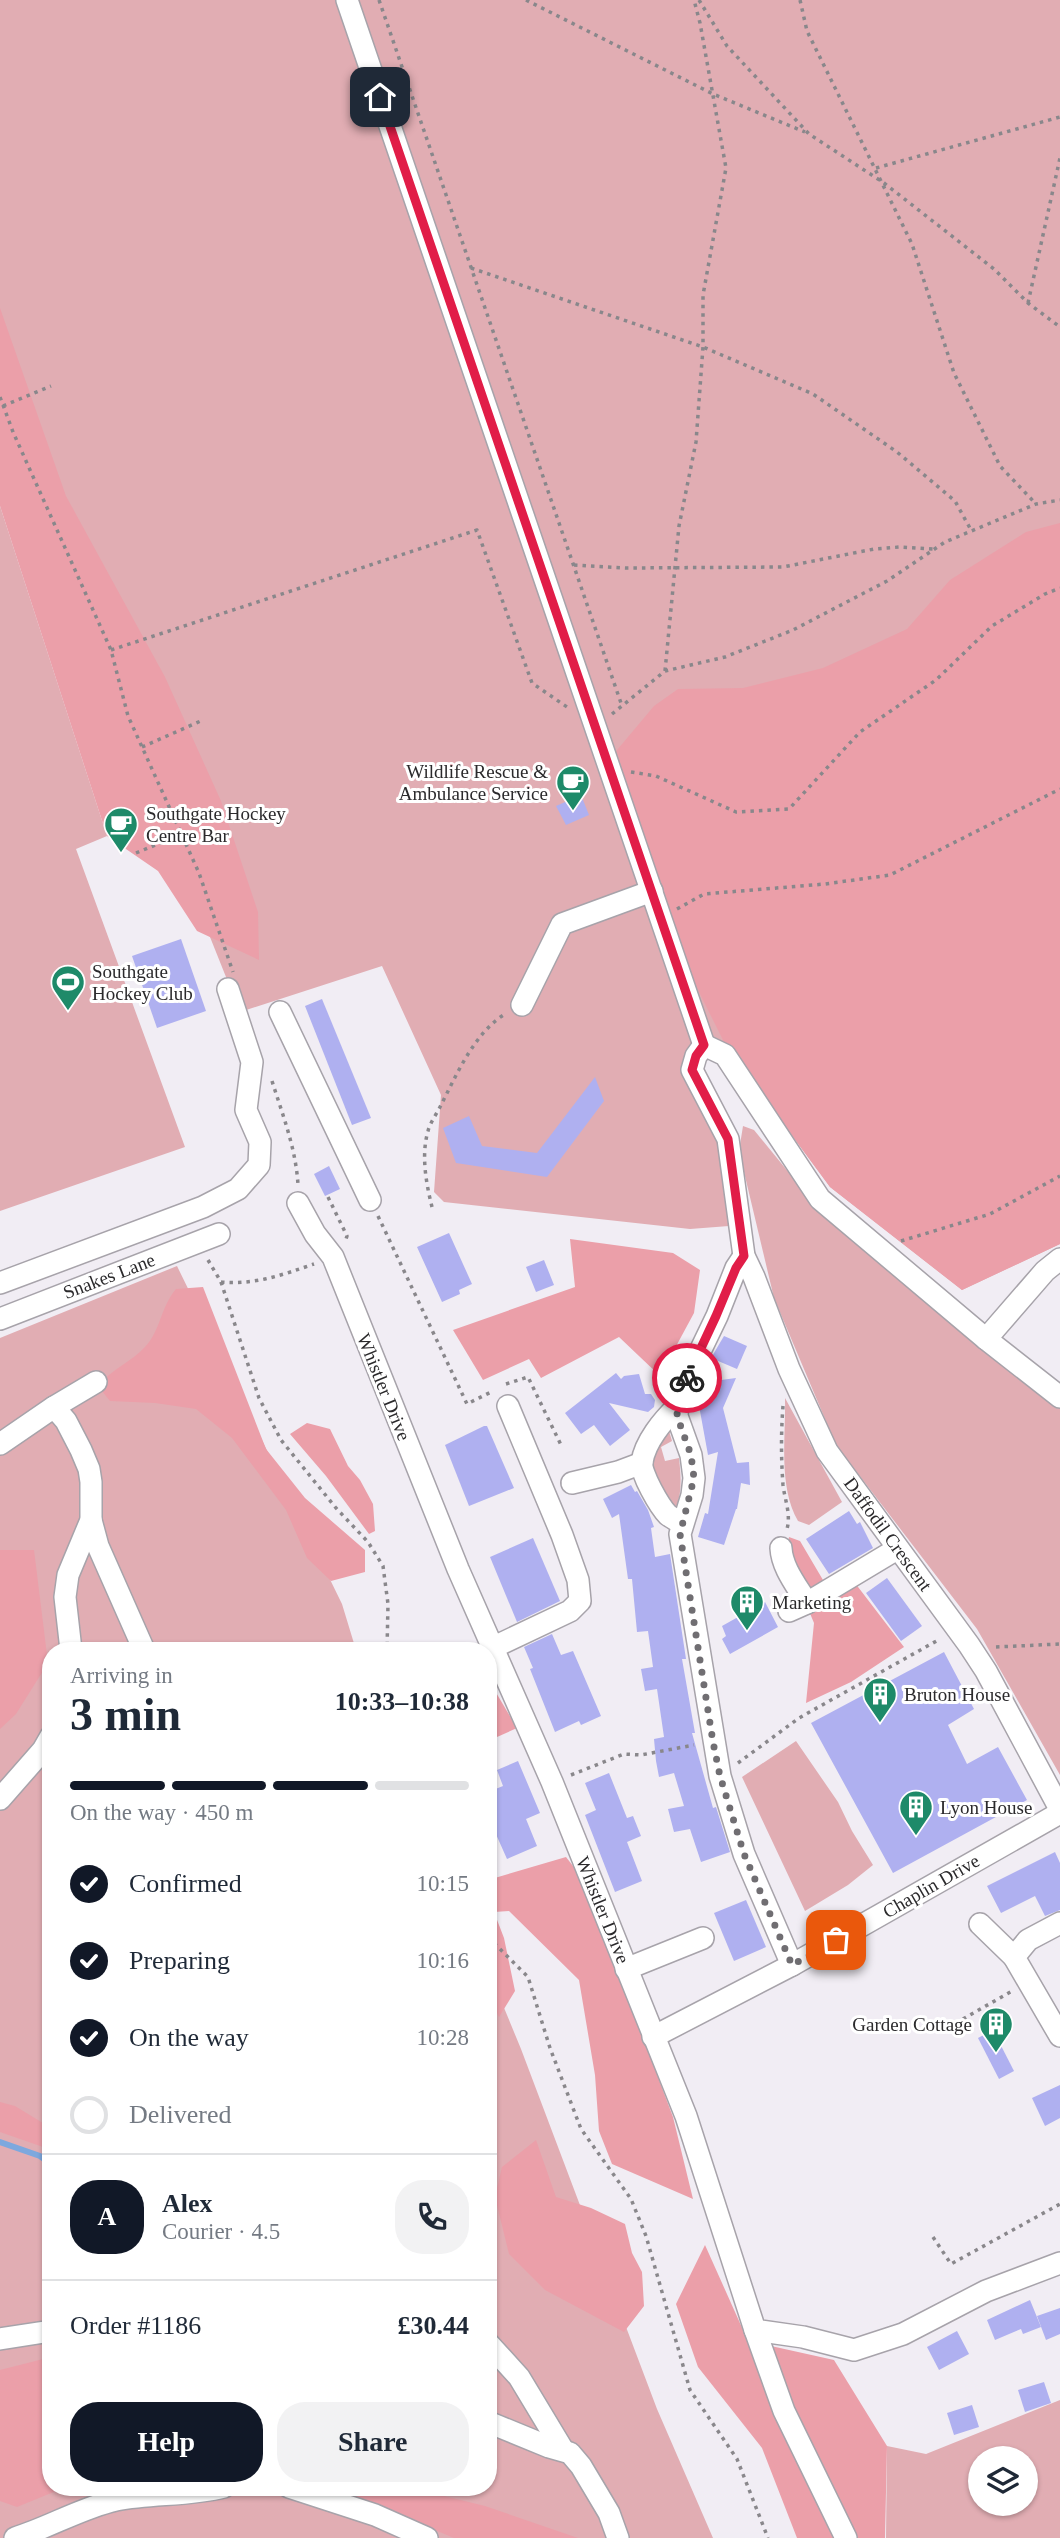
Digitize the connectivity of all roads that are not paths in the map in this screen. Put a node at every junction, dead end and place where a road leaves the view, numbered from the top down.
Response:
1 (347, 0) edge
2 (652, 891) junction
3 (231, 983) road end
4 (522, 1005) road end
5 (280, 1012) dead end
6 (704, 1045) junction
7 (370, 1200) road end
8 (298, 1203) road end
9 (210, 1237) road end
10 (743, 1251) junction
11 (1060, 1259) edge
12 (0, 1283) edge
13 (0, 1319) edge
14 (986, 1339) junction
15 (96, 1382) dead end
16 (1060, 1397) edge
17 (508, 1406) dead end
18 (54, 1407) junction
19 (677, 1407) junction
20 (0, 1444) edge
21 (642, 1463) junction
22 (572, 1483) dead end
23 (91, 1520) junction
24 (682, 1524) junction
25 (781, 1548) road end
26 (897, 1549) junction
27 (70, 1642) edge
28 (140, 1642) edge
29 (492, 1642) edge
30 (497, 1646) edge
31 (497, 1654) edge
32 (42, 1751) edge
33 (0, 1799) edge
34 (1060, 1811) edge
35 (1060, 1923) edge
36 (980, 1924) dead end
37 (703, 1938) dead end
38 (1014, 1957) junction
39 (792, 1965) junction
40 (626, 1969) junction
41 (1060, 2036) edge
42 (653, 2037) junction
43 (1060, 2263) edge
44 (755, 2330) junction
45 (42, 2332) edge
46 (0, 2339) edge
47 (497, 2353) edge
48 (497, 2426) edge
49 (563, 2450) junction
50 (158, 2496) edge
51 (317, 2496) edge
52 (15, 2538) edge
53 (427, 2538) edge
54 (618, 2538) edge
55 (846, 2538) edge

1 - 2 street
2 - 4 street
2 - 6 street
3 - 12 street
5 - 7 street
6 - 10 street, Daffodil Crescent
6 - 14 street
8 - 29 street, Whistler Drive
9 - 13 street, Snakes Lane
10 - 19 street
10 - 26 street, Daffodil Crescent
11 - 14 street
14 - 16 street
15 - 18 street
17 - 30 street
18 - 20 street
18 - 23 street
19 - 21 street
19 - 24 street
21 - 22 street
21 - 24 street
23 - 27 street
23 - 28 street
24 - 39 street
25 - 26 street
26 - 34 street, Daffodil Crescent
31 - 40 street, Whistler Drive
32 - 33 street
34 - 39 street, Chaplin Drive
35 - 38 street
36 - 38 street
37 - 40 street
38 - 41 street
39 - 42 street, Chaplin Drive
40 - 42 street, Whistler Drive
42 - 44 street, Whistler Drive
43 - 44 street
44 - 55 street, Whistler Drive
45 - 46 street
47 - 49 street
48 - 49 street
49 - 54 street
50 - 52 street
51 - 53 street

